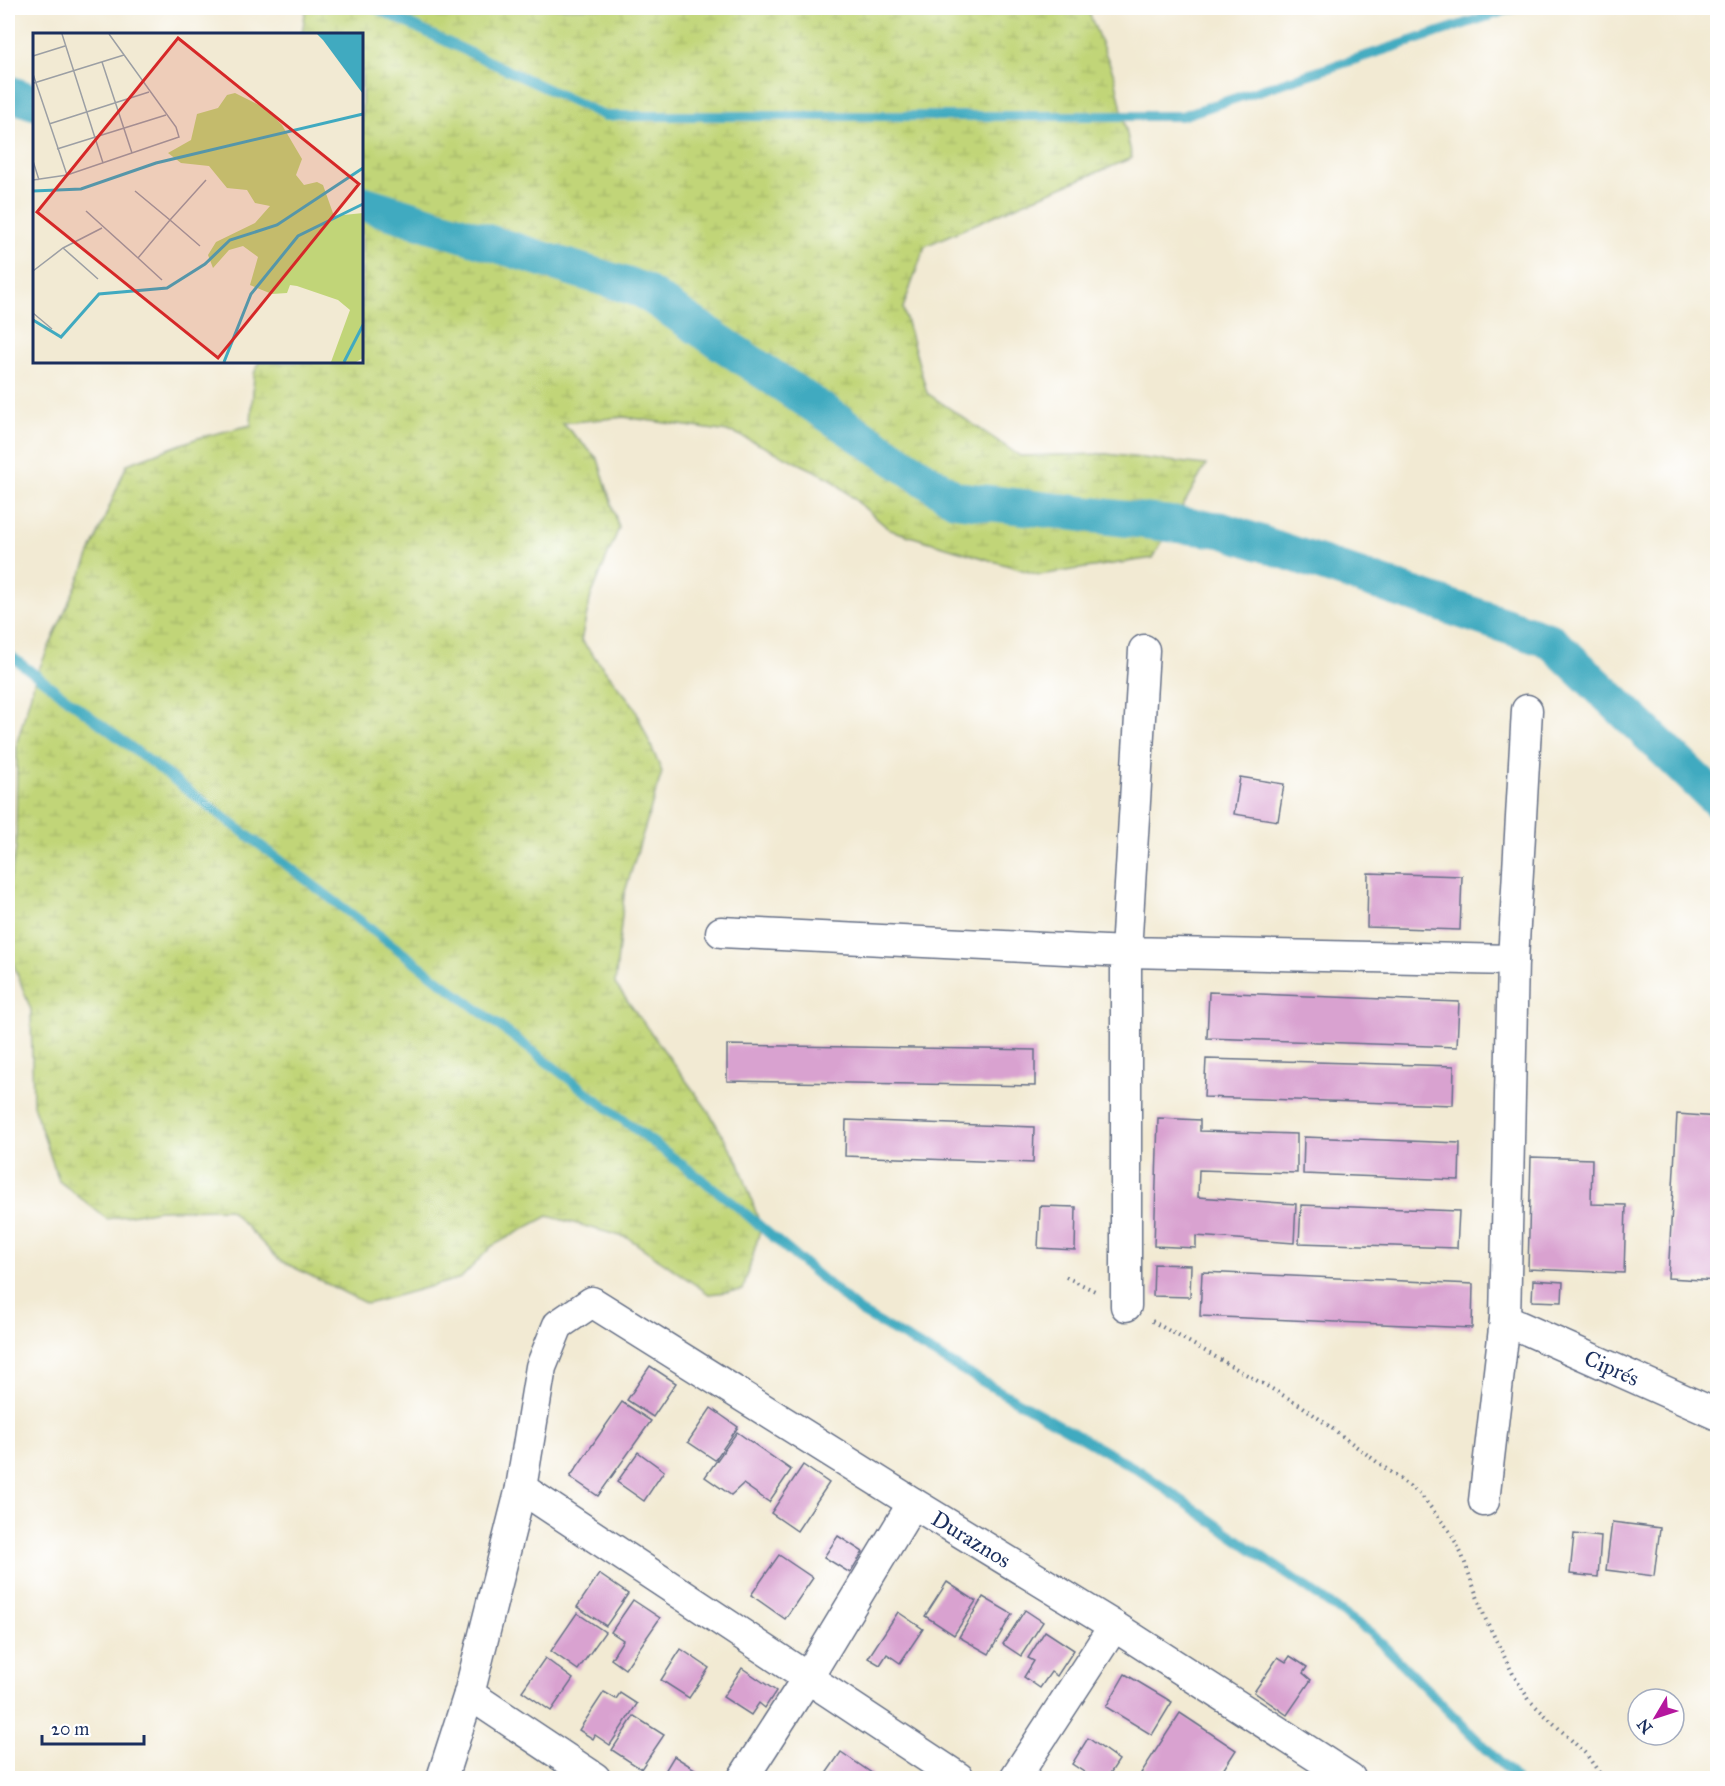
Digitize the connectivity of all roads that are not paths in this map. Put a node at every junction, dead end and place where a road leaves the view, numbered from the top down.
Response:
1 (1144, 650) dead end
2 (1527, 710) dead end
3 (721, 932) dead end
4 (1126, 952) junction
5 (1513, 960) junction
6 (1126, 1306) road end
7 (1505, 1320) junction
8 (1718, 1415) edge
9 (521, 1488) junction
10 (1484, 1501) dead end
11 (913, 1503) junction
12 (1114, 1626) junction
13 (808, 1677) junction
14 (469, 1694) junction
15 (442, 1779) edge
16 (595, 1779) edge
17 (743, 1779) edge
18 (959, 1779) edge
19 (1015, 1779) edge
20 (1350, 1779) edge

1 - 4 street
2 - 5 street
3 - 4 street
4 - 5 street
4 - 6 street
5 - 7 street
7 - 8 street, Ciprés
7 - 10 street
9 - 11 street, Duraznos
9 - 13 street
9 - 14 street
11 - 12 street, Duraznos
11 - 13 street
12 - 19 street
12 - 20 street, Duraznos
13 - 17 street
13 - 18 street
14 - 15 street
14 - 16 street

